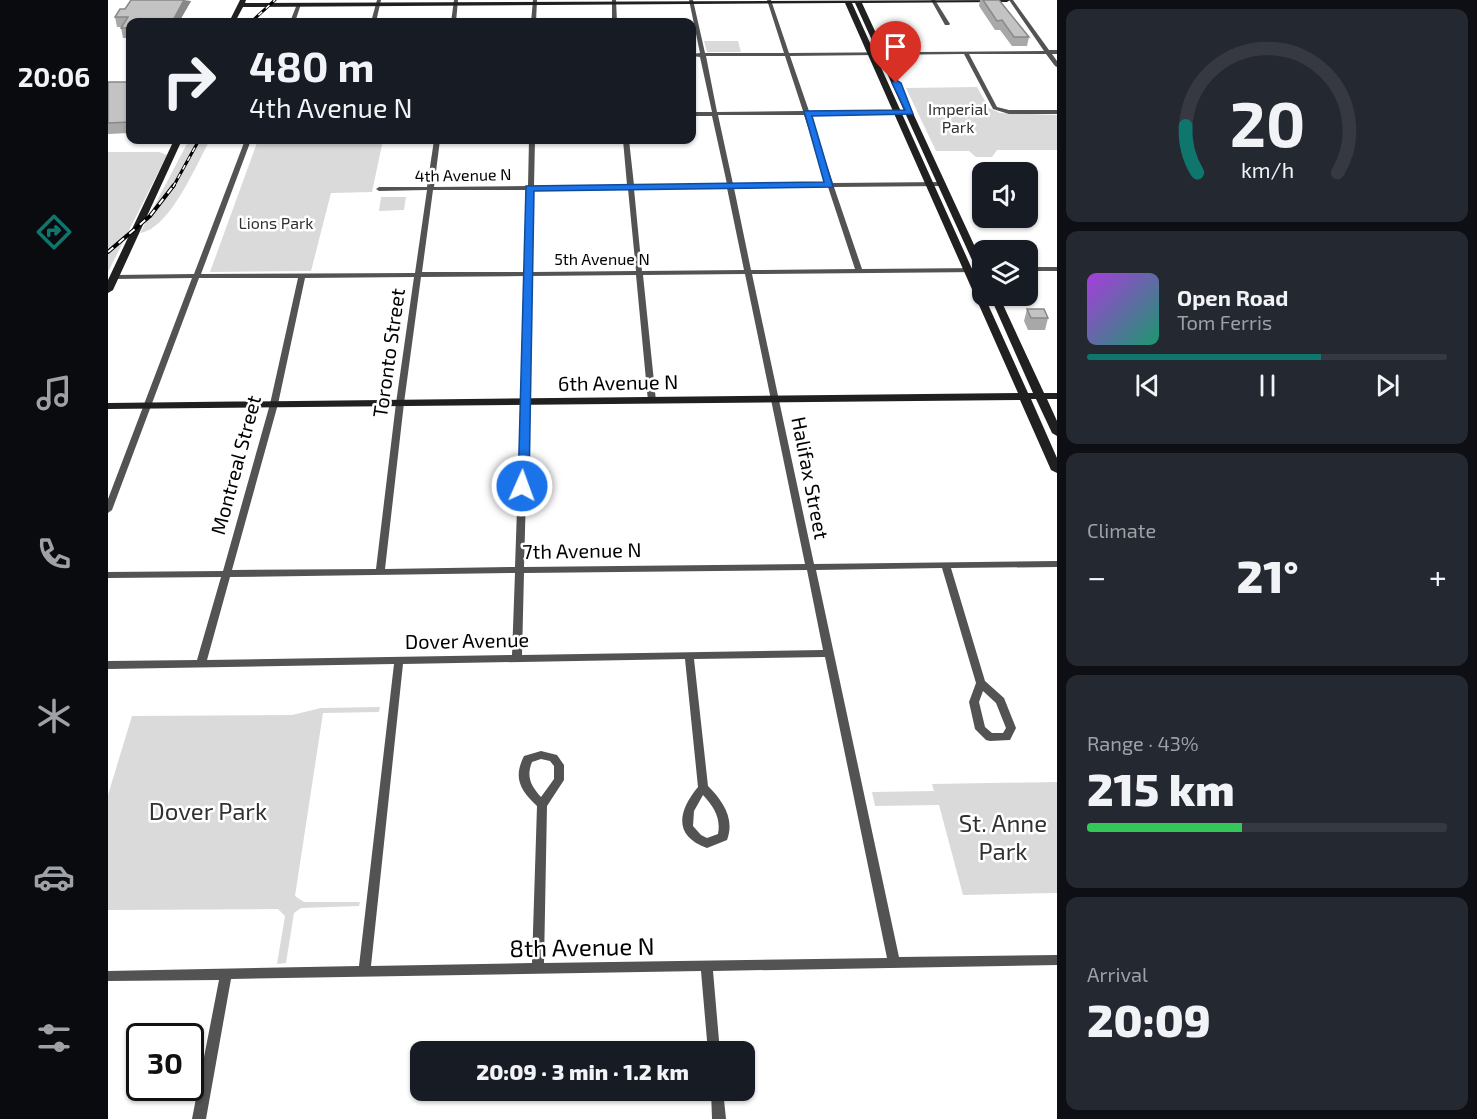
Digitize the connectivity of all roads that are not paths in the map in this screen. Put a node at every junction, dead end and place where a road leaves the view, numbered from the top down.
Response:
1 (857, 0) edge
2 (933, 0) edge
3 (1009, 0) edge
4 (614, 1) edge
5 (691, 1) edge
6 (769, 1) edge
7 (847, 1) edge
8 (242, 2) edge
9 (379, 2) edge
10 (456, 2) edge
11 (535, 2) edge
12 (299, 4) junction
13 (234, 18) edge
14 (294, 18) edge
15 (374, 18) edge
16 (454, 18) edge
17 (534, 18) edge
18 (615, 18) edge
19 (695, 18) edge
20 (696, 23) edge
21 (947, 24) dead end
22 (965, 52) junction
23 (1048, 52) junction
24 (1057, 52) edge
25 (871, 53) junction
26 (883, 53) junction
27 (703, 54) junction
28 (787, 54) junction
29 (696, 55) edge
30 (1057, 65) edge
31 (898, 112) junction
32 (910, 112) junction
33 (1057, 112) edge
34 (807, 113) junction
35 (696, 114) edge
36 (716, 114) junction
37 (176, 144) edge
38 (246, 144) edge
39 (436, 144) edge
40 (532, 144) edge
41 (626, 144) edge
42 (930, 184) junction
43 (943, 184) junction
44 (830, 185) junction
45 (730, 186) junction
46 (629, 187) junction
47 (529, 188) junction
48 (379, 189) dead end
49 (429, 189) junction
50 (972, 248) edge
51 (1038, 269) edge
52 (1057, 269) edge
53 (968, 270) junction
54 (972, 270) edge
55 (859, 271) junction
56 (749, 272) junction
57 (639, 273) junction
58 (418, 274) junction
59 (527, 274) junction
60 (302, 275) junction
61 (197, 276) junction
62 (114, 277) junction
63 (108, 290) edge
64 (999, 306) edge
65 (1040, 396) junction
66 (1057, 396) edge
67 (1024, 397) junction
68 (775, 399) junction
69 (652, 400) junction
70 (524, 402) junction
71 (400, 403) junction
72 (274, 404) junction
73 (108, 406) edge
74 (147, 406) junction
75 (1057, 433) edge
76 (1057, 470) edge
77 (108, 510) edge
78 (1057, 564) edge
79 (946, 565) junction
80 (809, 567) junction
81 (520, 570) junction
82 (380, 572) junction
83 (227, 573) junction
84 (108, 575) edge
85 (827, 653) junction
86 (689, 655) junction
87 (517, 658) junction
88 (399, 660) junction
89 (201, 664) junction
90 (108, 665) edge
91 (981, 683) junction
92 (703, 788) junction
93 (542, 805) junction
94 (1057, 960) edge
95 (894, 963) junction
96 (707, 967) junction
97 (538, 969) junction
98 (364, 972) junction
99 (226, 975) junction
100 (108, 976) edge
101 (713, 1041) edge
102 (718, 1101) edge
103 (199, 1119) edge
104 (719, 1119) edge

1 - 2 main road
1 - 7 main road
1 - 26 main road
2 - 3 main road
2 - 21 street
3 - 23 street
4 - 5 main road
4 - 11 main road
4 - 18 street
5 - 6 main road
5 - 19 street, Halifax Street
6 - 7 main road
6 - 28 street
7 - 25 main road
8 - 12 main road
8 - 13 main road
9 - 10 main road
9 - 12 main road
9 - 15 street
10 - 11 main road
10 - 16 street
11 - 17 street
12 - 14 street
20 - 27 street, Halifax Street
22 - 23 street
22 - 26 street
22 - 33 street
23 - 24 street
23 - 30 street
25 - 26 street
25 - 28 street
25 - 31 main road
26 - 32 main road
27 - 28 street
27 - 29 street
27 - 36 street, Halifax Street
28 - 34 street
31 - 32 street
31 - 34 street
31 - 42 main road
32 - 43 main road
34 - 36 street
34 - 44 street
35 - 36 street
36 - 45 street, Halifax Street
37 - 62 main road
38 - 61 street
39 - 49 street, Toronto Street
40 - 47 street
41 - 46 street
42 - 43 street, 4th Avenue N
42 - 44 street, 4th Avenue N
42 - 53 main road
43 - 50 main road
44 - 45 street, 4th Avenue N
44 - 55 street
45 - 46 street, 4th Avenue N
45 - 56 street, Halifax Street
46 - 47 street, 4th Avenue N
46 - 57 street
47 - 49 street, 4th Avenue N
47 - 59 street
48 - 49 street, 4th Avenue N
49 - 58 street, Toronto Street
51 - 52 street
53 - 54 street, 5th Avenue N
53 - 55 street, 5th Avenue N
53 - 67 main road
55 - 56 street, 5th Avenue N
56 - 57 street, 5th Avenue N
56 - 68 street, Halifax Street
57 - 59 street, 5th Avenue N
57 - 69 street
58 - 59 street, 5th Avenue N
58 - 60 street, 5th Avenue N
58 - 71 street, Toronto Street
59 - 70 street
60 - 61 street, 5th Avenue N
60 - 72 street, Montreal Street
61 - 62 street, 5th Avenue N
61 - 74 street
62 - 63 main road
64 - 65 main road
65 - 66 main road, 6th Avenue N
65 - 67 main road, 6th Avenue N
65 - 75 main road
67 - 68 main road, 6th Avenue N
67 - 76 main road
68 - 69 main road, 6th Avenue N
68 - 80 street, Halifax Street
69 - 70 main road, 6th Avenue N
70 - 71 main road, 6th Avenue N
70 - 81 street
71 - 72 main road, 6th Avenue N
71 - 82 street, Toronto Street
72 - 74 main road, 6th Avenue N
72 - 83 street, Montreal Street
73 - 74 main road, 6th Avenue N
74 - 77 street
78 - 79 street, 7th Avenue N
79 - 80 street, 7th Avenue N
79 - 91 street
80 - 81 street, 7th Avenue N
80 - 85 street, Halifax Street
81 - 82 street, 7th Avenue N
81 - 87 street
82 - 83 street, 7th Avenue N
83 - 84 street, 7th Avenue N
83 - 89 street, Montreal Street
85 - 86 street, Dover Avenue
85 - 95 street, Halifax Street
86 - 87 street, Dover Avenue
86 - 92 street
87 - 88 street, Dover Avenue
88 - 89 street, Dover Avenue
88 - 98 street
89 - 90 street, Dover Avenue
91 - 91 street
92 - 92 street
93 - 93 street
93 - 97 street
94 - 95 street, 8th Avenue N
95 - 96 street, 8th Avenue N
96 - 97 street, 8th Avenue N
96 - 101 street
97 - 98 street, 8th Avenue N
98 - 99 street, 8th Avenue N
99 - 100 street, 8th Avenue N
99 - 103 street
102 - 104 street

